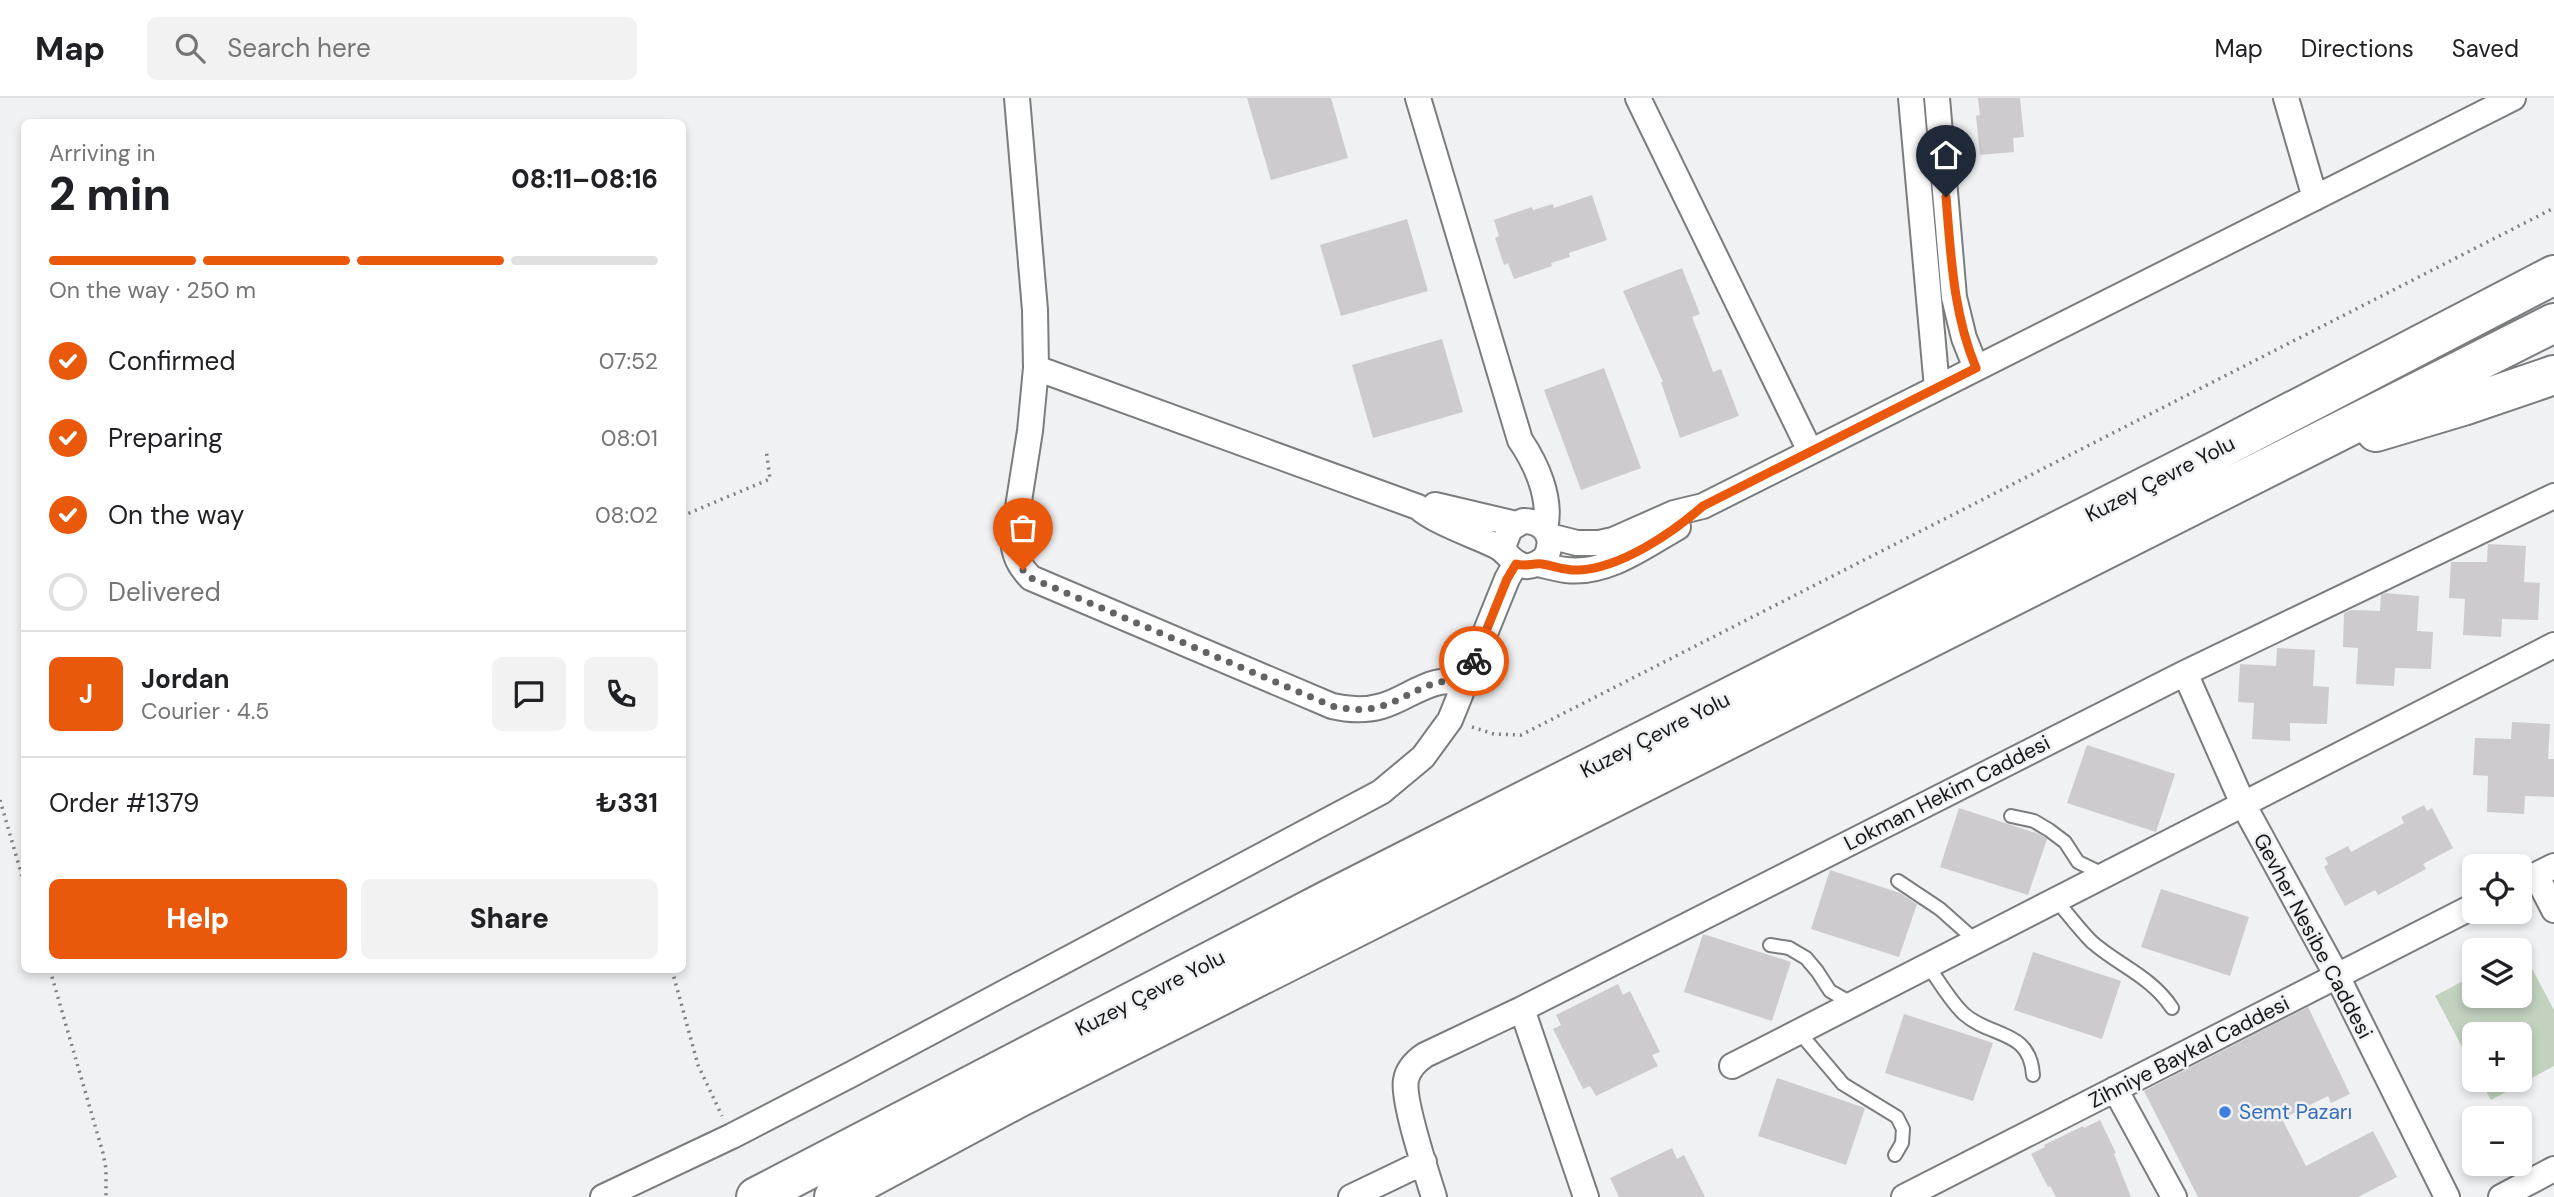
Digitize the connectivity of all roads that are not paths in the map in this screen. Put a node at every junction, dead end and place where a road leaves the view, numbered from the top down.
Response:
1 (1017, 98) edge
2 (1418, 98) edge
3 (1639, 98) edge
4 (1911, 98) edge
5 (1937, 98) edge
6 (2286, 98) edge
7 (2513, 98) edge
8 (2315, 198) junction
9 (2554, 257) edge
10 (2554, 275) edge
11 (2554, 323) edge
12 (2422, 342) junction
13 (1036, 368) junction
14 (1976, 368) junction
15 (2554, 375) edge
16 (1937, 388) junction
17 (1810, 451) junction
18 (2296, 453) junction
19 (2554, 496) edge
20 (1703, 506) junction
21 (1418, 507) junction
22 (1533, 527) junction
23 (1520, 559) junction
24 (2554, 645) edge
25 (2185, 673) junction
26 (1465, 684) junction
27 (2243, 804) junction
28 (2011, 816) dead end
29 (2537, 874) edge
30 (2105, 875) junction
31 (1898, 881) dead end
32 (2056, 900) junction
33 (2554, 910) edge
34 (2462, 912) edge
35 (1976, 941) junction
36 (1770, 945) dead end
37 (1928, 966) junction
38 (2337, 976) junction
39 (1853, 1004) junction
40 (2172, 1008) dead end
41 (1522, 1009) junction
42 (1799, 1032) junction
43 (1732, 1066) dead end
44 (2032, 1075) dead end
45 (2115, 1089) junction
46 (1895, 1155) dead end
47 (1424, 1162) junction
48 (2554, 1169) edge
49 (603, 1197) edge
50 (756, 1197) edge
51 (834, 1197) edge
52 (1351, 1197) edge
53 (1434, 1197) edge
54 (1586, 1197) edge
55 (1904, 1197) edge
56 (2174, 1197) edge
57 (2447, 1197) edge
58 (2501, 1197) edge

1 - 13 street
2 - 22 street
3 - 17 street
4 - 16 street
5 - 14 street
6 - 8 street
7 - 8 street
8 - 14 street
9 - 12 highway
10 - 12 highway, Kuzey Çevre Yolu
11 - 18 highway, Kuzey Çevre Yolu
12 - 50 highway, Kuzey Çevre Yolu
13 - 21 street
13 - 26 street
14 - 16 street
15 - 18 highway
16 - 17 street
17 - 20 street
18 - 51 highway, Kuzey Çevre Yolu
19 - 25 street, Lokman Hekim Caddesi
20 - 22 street
20 - 23 street
21 - 22 street
21 - 23 street
22 - 23 street
22 - 23 street
23 - 26 street
24 - 27 street
25 - 27 street, Gevher Nesibe Caddesi
25 - 41 street, Lokman Hekim Caddesi
26 - 49 street
27 - 30 street
27 - 38 street, Gevher Nesibe Caddesi
28 - 30 lane
29 - 33 street
30 - 32 street
31 - 35 lane
32 - 35 street
32 - 40 lane
34 - 38 street, Zihniye Baykal Caddesi
35 - 37 street
36 - 39 lane
37 - 39 street
37 - 44 lane
38 - 45 street, Zihniye Baykal Caddesi
38 - 57 street, Gevher Nesibe Caddesi
39 - 42 street
41 - 47 street, Lokman Hekim Caddesi
41 - 54 street
42 - 43 street
42 - 46 lane
45 - 55 street, Zihniye Baykal Caddesi
45 - 56 street
47 - 52 street
47 - 53 street, Lokman Hekim Caddesi
48 - 58 street

